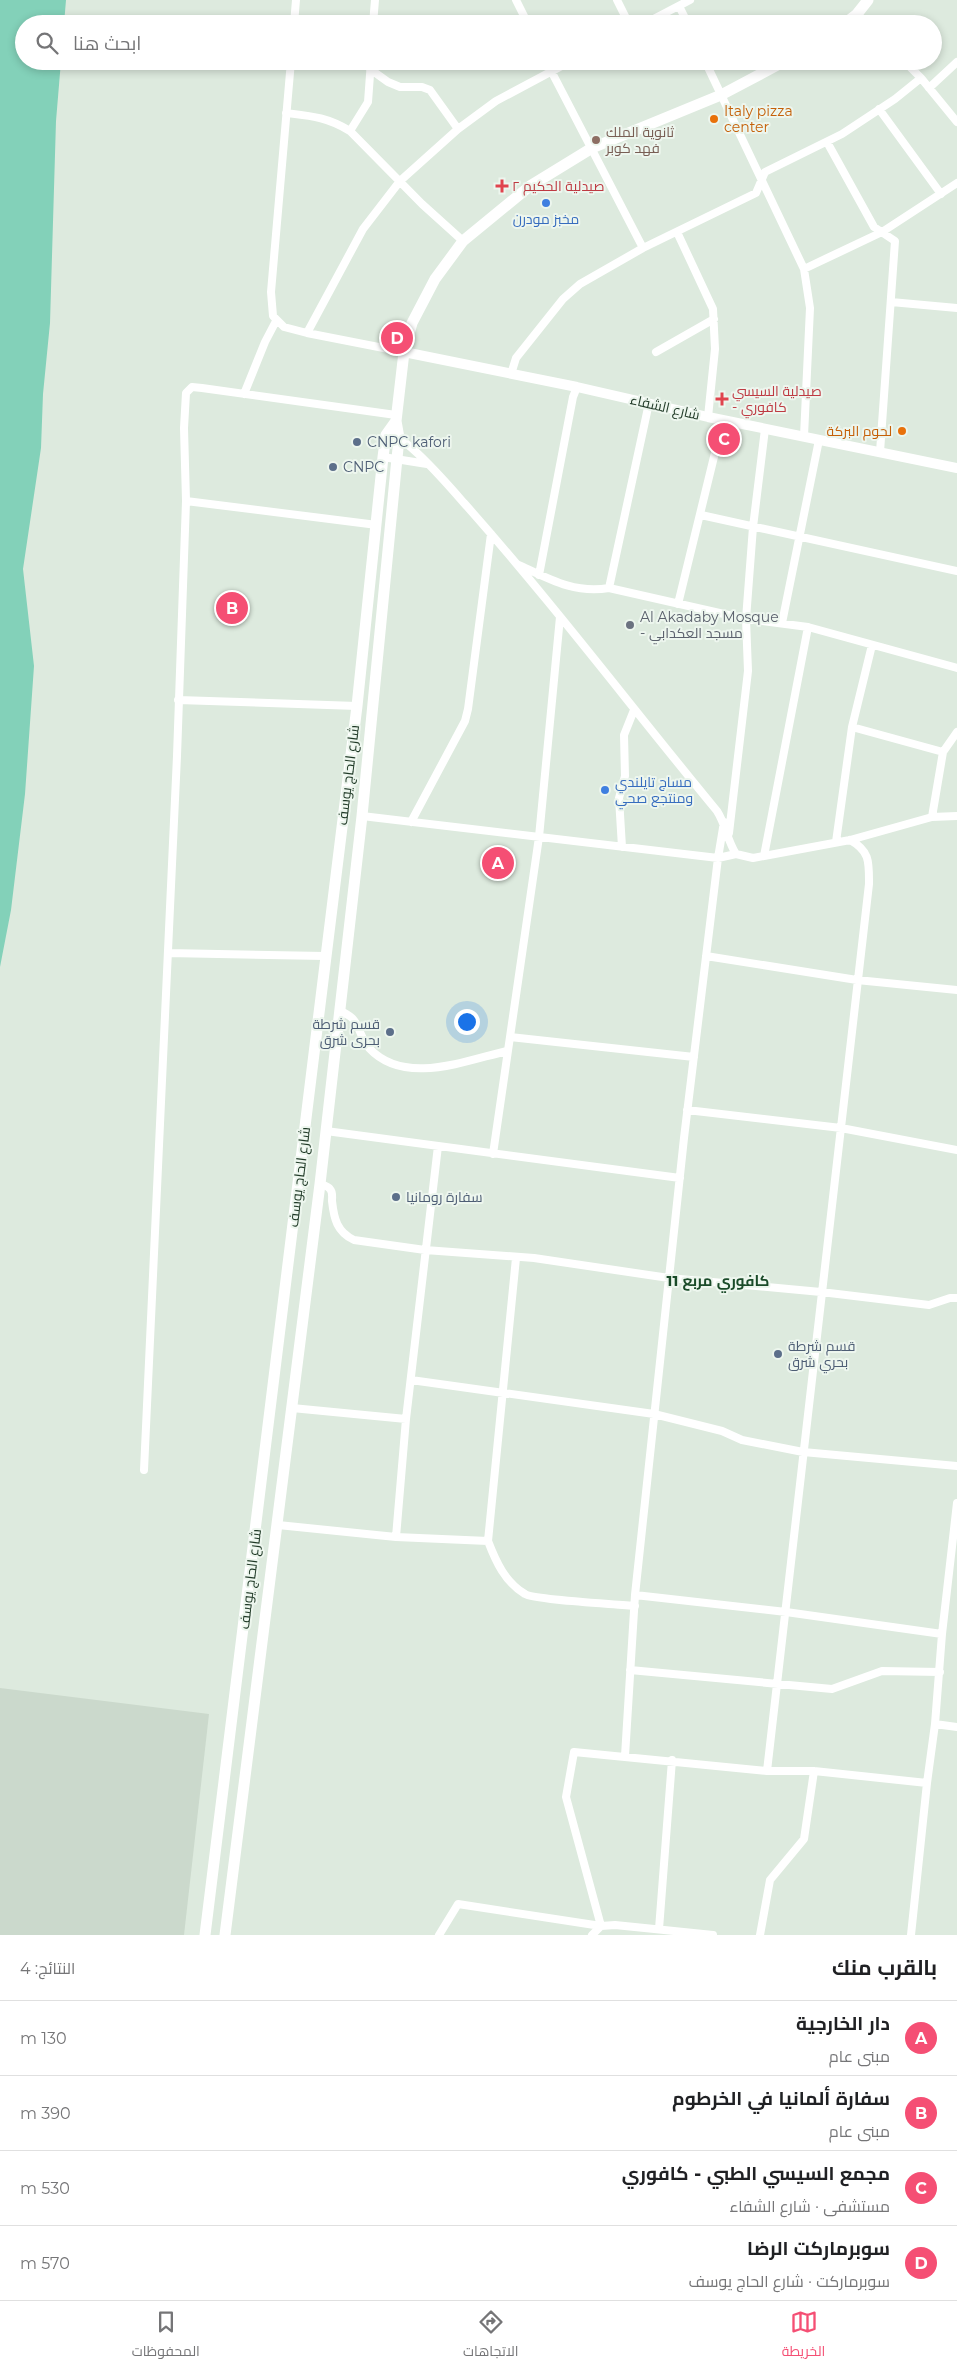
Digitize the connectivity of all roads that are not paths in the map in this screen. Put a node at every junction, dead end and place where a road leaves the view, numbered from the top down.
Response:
1 (296, 0) edge
2 (375, 0) edge
3 (516, 0) edge
4 (617, 0) edge
5 (690, 0) edge
6 (868, 0) edge
7 (679, 6) junction
8 (857, 14) edge
9 (295, 15) edge
10 (374, 15) edge
11 (524, 15) edge
12 (625, 15) edge
13 (662, 15) edge
14 (684, 15) edge
15 (957, 62) edge
16 (290, 70) edge
17 (371, 70) edge
18 (376, 70) edge
19 (555, 70) edge
20 (709, 70) edge
21 (767, 70) edge
22 (913, 70) edge
23 (551, 72) junction
24 (921, 78) junction
25 (929, 88) junction
26 (721, 95) junction
27 (880, 109) junction
28 (286, 112) junction
29 (957, 122) edge
30 (458, 129) junction
31 (350, 131) junction
32 (827, 142) junction
33 (592, 148) junction
34 (400, 181) junction
35 (761, 181) junction
36 (957, 183) edge
37 (941, 194) junction
38 (677, 232) junction
39 (882, 232) junction
40 (463, 241) junction
41 (643, 248) junction
42 (804, 269) junction
43 (890, 302) junction
44 (957, 308) edge
45 (714, 319) junction
46 (276, 321) junction
47 (307, 333) junction
48 (404, 352) junction
49 (656, 352) dead end
50 (511, 374) junction
51 (577, 387) junction
52 (244, 394) junction
53 (649, 403) junction
54 (396, 418) junction
55 (708, 418) junction
56 (723, 420) junction
57 (765, 429) junction
58 (386, 435) junction
59 (804, 436) junction
60 (399, 438) junction
61 (819, 440) junction
62 (880, 452) junction
63 (383, 457) junction
64 (396, 458) junction
65 (428, 464) junction
66 (957, 468) edge
67 (186, 501) junction
68 (701, 515) junction
69 (377, 524) junction
70 (753, 527) junction
71 (491, 534) junction
72 (798, 537) junction
73 (515, 564) junction
74 (957, 571) edge
75 (540, 575) junction
76 (609, 588) junction
77 (678, 604) junction
78 (560, 617) junction
79 (746, 619) junction
80 (782, 623) junction
81 (808, 626) junction
82 (872, 645) junction
83 (957, 668) edge
84 (178, 700) junction
85 (357, 706) junction
86 (634, 710) junction
87 (852, 727) junction
88 (957, 732) edge
89 (943, 752) junction
90 (362, 816) junction
91 (957, 816) edge
92 (932, 817) junction
93 (411, 822) junction
94 (724, 822) junction
95 (538, 837) junction
96 (728, 840) junction
97 (850, 840) junction
98 (836, 842) junction
99 (622, 847) junction
100 (736, 854) junction
101 (764, 856) junction
102 (718, 858) junction
103 (168, 953) junction
104 (325, 956) junction
105 (706, 956) junction
106 (857, 980) junction
107 (957, 990) edge
108 (319, 1008) junction
109 (339, 1010) junction
110 (510, 1037) junction
111 (507, 1051) junction
112 (694, 1057) junction
113 (687, 1110) junction
114 (841, 1128) junction
115 (326, 1131) junction
116 (438, 1146) junction
117 (957, 1150) edge
118 (494, 1154) junction
119 (680, 1178) junction
120 (320, 1184) junction
121 (426, 1250) junction
122 (516, 1258) junction
123 (669, 1278) junction
124 (821, 1292) junction
125 (957, 1298) edge
126 (411, 1380) junction
127 (502, 1392) junction
128 (292, 1408) junction
129 (654, 1414) junction
130 (406, 1419) junction
131 (803, 1452) junction
132 (957, 1466) edge
133 (144, 1470) dead end
134 (957, 1503) edge
135 (278, 1525) junction
136 (396, 1537) junction
137 (488, 1541) junction
138 (635, 1595) junction
139 (635, 1606) junction
140 (786, 1612) junction
141 (942, 1634) junction
142 (630, 1670) junction
143 (940, 1672) junction
144 (778, 1685) junction
145 (935, 1724) junction
146 (231, 1725) junction
147 (957, 1727) edge
148 (252, 1728) junction
149 (625, 1756) junction
150 (672, 1760) junction
151 (767, 1771) junction
152 (814, 1771) junction
153 (926, 1783) junction
154 (601, 1926) junction
155 (659, 1929) junction
156 (205, 1935) edge
157 (225, 1935) edge
158 (440, 1935) edge
159 (592, 1935) edge
160 (713, 1935) edge
161 (760, 1935) edge
162 (911, 1935) edge

1 - 9 street
2 - 10 street
3 - 11 street
4 - 12 street
5 - 7 street
6 - 8 main road
7 - 13 street
7 - 14 street
15 - 25 street
16 - 28 street
17 - 31 street
18 - 30 street
19 - 23 street
20 - 26 street
21 - 26 main road, شارع الحاج يوسف
22 - 24 street
23 - 30 street
23 - 33 street
24 - 25 street
24 - 27 street
25 - 29 street
26 - 33 main road, شارع الحاج يوسف
26 - 35 street
27 - 32 street
27 - 37 street
28 - 31 street
28 - 46 street
30 - 34 street
31 - 34 street
32 - 35 street
32 - 39 street
33 - 40 main road, شارع الحاج يوسف
33 - 41 street
34 - 40 street
34 - 47 street
35 - 38 street
35 - 42 street
36 - 37 street
37 - 39 street
38 - 41 street
38 - 45 street
39 - 42 street
39 - 43 street
40 - 48 main road, شارع الحاج يوسف
41 - 50 street
42 - 59 street
43 - 44 street
43 - 62 street
45 - 49 street
45 - 55 street
46 - 47 street
46 - 52 street
47 - 48 street
48 - 50 street, شارع الشفاء
48 - 54 main road, شارع الحاج يوسف
50 - 51 street, شارع الشفاء
51 - 53 street, شارع الشفاء
51 - 75 street
52 - 54 street
52 - 67 street
53 - 55 street, شارع الشفاء
53 - 76 street
54 - 58 main road, شارع الحاج يوسف
54 - 60 main road, شارع الحاج يوسف
55 - 56 street, شارع الشفاء
56 - 57 street, شارع الشفاء
56 - 68 street
57 - 59 street, شارع الشفاء
57 - 70 street
58 - 60 street
58 - 63 main road, شارع الحاج يوسف
59 - 61 street, شارع الشفاء
60 - 64 main road, شارع الحاج يوسف
60 - 65 street
61 - 62 street, شارع الشفاء
61 - 72 street
62 - 66 street, شارع الشفاء
63 - 64 street
63 - 69 main road, شارع الحاج يوسف
64 - 65 street
64 - 90 main road, شارع الحاج يوسف
65 - 71 street
67 - 69 street
67 - 84 street
68 - 70 street
68 - 77 street
69 - 85 main road, شارع الحاج يوسف
70 - 72 street
70 - 79 street
71 - 73 street
71 - 93 street
72 - 74 street
72 - 80 street
73 - 75 street
73 - 78 street
75 - 76 street
76 - 77 street
77 - 79 street
78 - 86 street
78 - 95 street
79 - 80 street
79 - 96 street
80 - 81 street
81 - 82 street
81 - 101 street
82 - 83 street
82 - 87 street
84 - 85 street
84 - 103 street
85 - 104 main road, شارع الحاج يوسف
86 - 94 street
86 - 99 street
87 - 89 street
87 - 98 street
88 - 89 street
89 - 92 street
90 - 93 street
90 - 109 main road, شارع الحاج يوسف
91 - 92 street
92 - 97 street
93 - 95 street
94 - 96 street
94 - 102 street
95 - 99 street
95 - 110 street
96 - 100 street
97 - 98 street
97 - 106 street
98 - 101 street
99 - 102 street
100 - 101 street
100 - 102 street
102 - 105 street
103 - 104 street
103 - 133 street
104 - 108 main road, شارع الحاج يوسف
105 - 106 street
105 - 112 street
106 - 107 street
106 - 114 street
108 - 109 main road
108 - 146 main road, شارع الحاج يوسف
109 - 111 street
109 - 115 main road, شارع الحاج يوسف
110 - 111 street
110 - 112 street
111 - 118 street
112 - 113 street
113 - 114 street
113 - 119 street
114 - 117 street
114 - 124 street
115 - 116 street
115 - 120 main road, شارع الحاج يوسف
116 - 118 street
116 - 121 street
118 - 119 street
119 - 123 street
120 - 121 street
120 - 128 main road, شارع الحاج يوسف
121 - 122 street
121 - 126 street
122 - 123 street
122 - 127 street
123 - 124 street
123 - 129 street
124 - 125 street
124 - 131 street
126 - 127 street
126 - 130 street
127 - 129 street
127 - 137 street
128 - 130 street
128 - 135 main road, شارع الحاج يوسف
129 - 131 street
129 - 138 street
130 - 136 street
131 - 132 street
131 - 140 street
134 - 141 street
135 - 136 street
135 - 148 main road, شارع الحاج يوسف
136 - 137 street
137 - 139 street
138 - 139 street
138 - 140 street
139 - 142 street
140 - 141 street
140 - 144 street
141 - 143 street
142 - 144 street
142 - 149 street
143 - 144 street
143 - 145 street
144 - 151 street
145 - 147 street
145 - 153 street
146 - 148 main road
146 - 156 main road, شارع الحاج يوسف
148 - 157 main road, شارع الحاج يوسف
149 - 150 street
149 - 154 street
150 - 151 street
150 - 155 street
151 - 152 street
152 - 153 street
152 - 161 street
153 - 162 street
154 - 155 street
154 - 158 street
154 - 159 street
155 - 160 street

